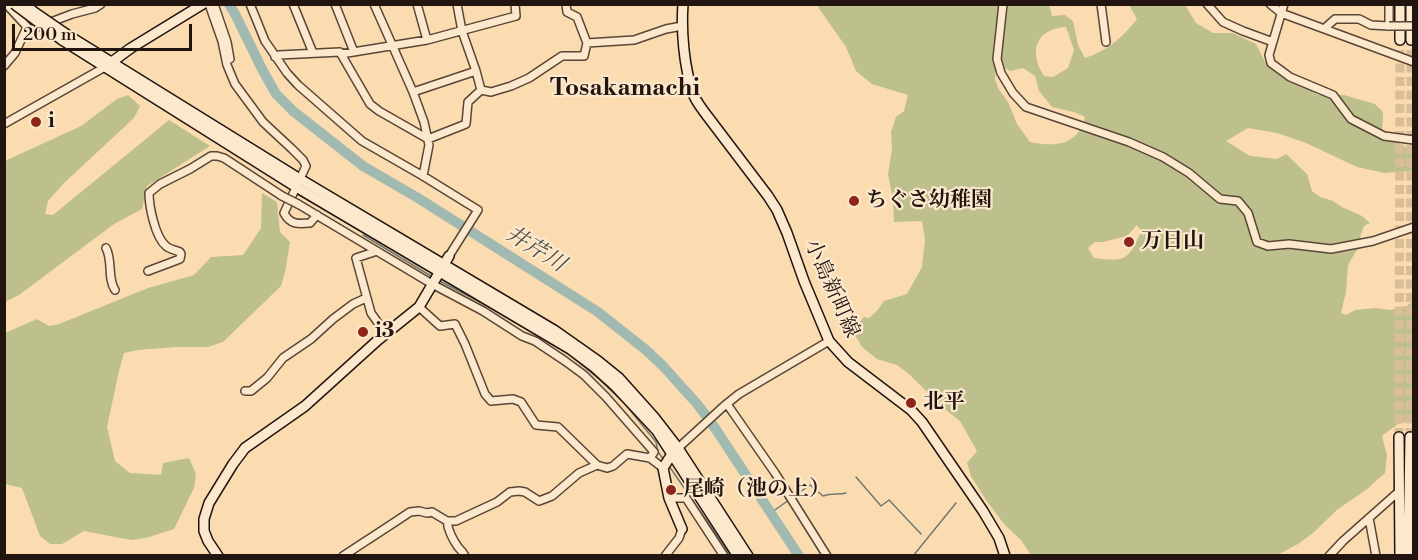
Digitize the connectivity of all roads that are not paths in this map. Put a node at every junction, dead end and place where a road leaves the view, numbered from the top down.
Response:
1 (6, 4) edge
2 (14, 4) edge
3 (25, 4) edge
4 (101, 4) edge
5 (203, 4) edge
6 (209, 4) edge
7 (214, 4) edge
8 (250, 4) edge
9 (292, 4) edge
10 (335, 4) edge
11 (374, 4) edge
12 (417, 4) edge
13 (457, 4) edge
14 (515, 4) edge
15 (566, 4) edge
16 (683, 4) edge
17 (1003, 4) edge
18 (1101, 4) edge
19 (1207, 4) edge
20 (1270, 4) edge
21 (1284, 4) edge
22 (1389, 4) edge
23 (1400, 4) edge
24 (1411, 4) edge
25 (1281, 13) junction
26 (682, 26) junction
27 (1389, 26) junction
28 (1413, 26) edge
29 (27, 27) junction
30 (1324, 28) junction
31 (462, 31) junction
32 (64, 37) junction
33 (427, 40) junction
34 (1400, 40) tunnel mouth
35 (1411, 40) tunnel mouth
36 (1106, 42) dead end
37 (1273, 42) junction
38 (587, 44) junction
39 (393, 46) junction
40 (354, 52) junction
41 (313, 53) junction
42 (341, 54) junction
43 (275, 57) junction
44 (1413, 62) edge
45 (108, 65) junction
46 (4, 66) edge
47 (476, 71) junction
48 (481, 90) junction
49 (413, 92) junction
50 (242, 95) junction
51 (4, 124) edge
52 (428, 139) junction
53 (1413, 140) edge
54 (423, 176) junction
55 (298, 183) junction
56 (317, 215) junction
57 (1413, 227) edge
58 (106, 248) dead end
59 (377, 251) junction
60 (452, 252) joint
61 (147, 271) dead end
62 (439, 274) junction
63 (115, 290) dead end
64 (366, 298) junction
65 (419, 307) junction
66 (539, 330) junction
67 (386, 334) junction
68 (534, 341) junction
69 (829, 341) junction
70 (615, 386) junction
71 (245, 391) dead end
72 (606, 397) junction
73 (725, 405) junction
74 (1399, 437) tunnel mouth
75 (1410, 437) tunnel mouth
76 (675, 451) junction
77 (650, 458) junction
78 (597, 465) junction
79 (663, 468) junction
80 (1396, 494) dead end
81 (669, 498) junction
82 (1369, 518) junction
83 (447, 521) junction
84 (682, 529) joint
85 (218, 555) edge
86 (342, 555) edge
87 (465, 555) edge
88 (665, 555) edge
89 (724, 555) edge
90 (738, 555) edge
91 (748, 555) edge
92 (827, 555) edge
93 (1005, 555) edge
94 (1329, 555) edge
95 (1376, 555) edge
96 (1400, 555) edge
97 (1408, 555) edge

1 - 29 street
2 - 32 street, bridge
3 - 32 street, bridge
4 - 29 street
5 - 45 street
6 - 50 street
7 - 50 street
8 - 43 street
9 - 41 street
10 - 40 street
11 - 39 street
12 - 33 street
13 - 31 street
14 - 31 street
15 - 38 street
16 - 26 street, 小島新町線
17 - 57 street
18 - 36 street
19 - 37 street
20 - 25 street
21 - 25 street
22 - 27 street
23 - 34 street
24 - 35 street
25 - 30 street
25 - 37 street
26 - 38 street
26 - 69 street, 小島新町線
27 - 28 street, bridge
27 - 30 street
29 - 46 street
30 - 44 street
31 - 33 street
31 - 47 street
32 - 45 street
33 - 39 street
37 - 53 street
38 - 48 street
39 - 40 street
39 - 49 street
40 - 42 street
41 - 42 street
41 - 43 street
42 - 52 street
43 - 54 street
45 - 51 street
45 - 55 street
47 - 48 street
47 - 49 street
48 - 52 street
49 - 52 street
50 - 55 street
52 - 54 street
54 - 60 street
55 - 56 street
55 - 62 street
56 - 59 street
56 - 61 street, bridge
58 - 63 street
59 - 62 street
59 - 64 street
60 - 62 street
62 - 65 street
62 - 66 street
62 - 68 street
62 - 76 street
64 - 67 street
64 - 71 street
65 - 67 street
65 - 78 street
66 - 68 street
66 - 70 street
67 - 85 street
68 - 72 street
69 - 73 street
69 - 93 street, 小島新町線
70 - 72 street
70 - 76 street
72 - 77 street
73 - 76 street
73 - 92 street
74 - 96 street
75 - 97 street
76 - 79 street
76 - 90 street
76 - 91 street
77 - 78 street
77 - 79 street
78 - 83 street
79 - 81 street
80 - 82 street
81 - 84 street
81 - 89 street
82 - 94 street
82 - 95 street
83 - 86 street
83 - 87 street
84 - 88 street

